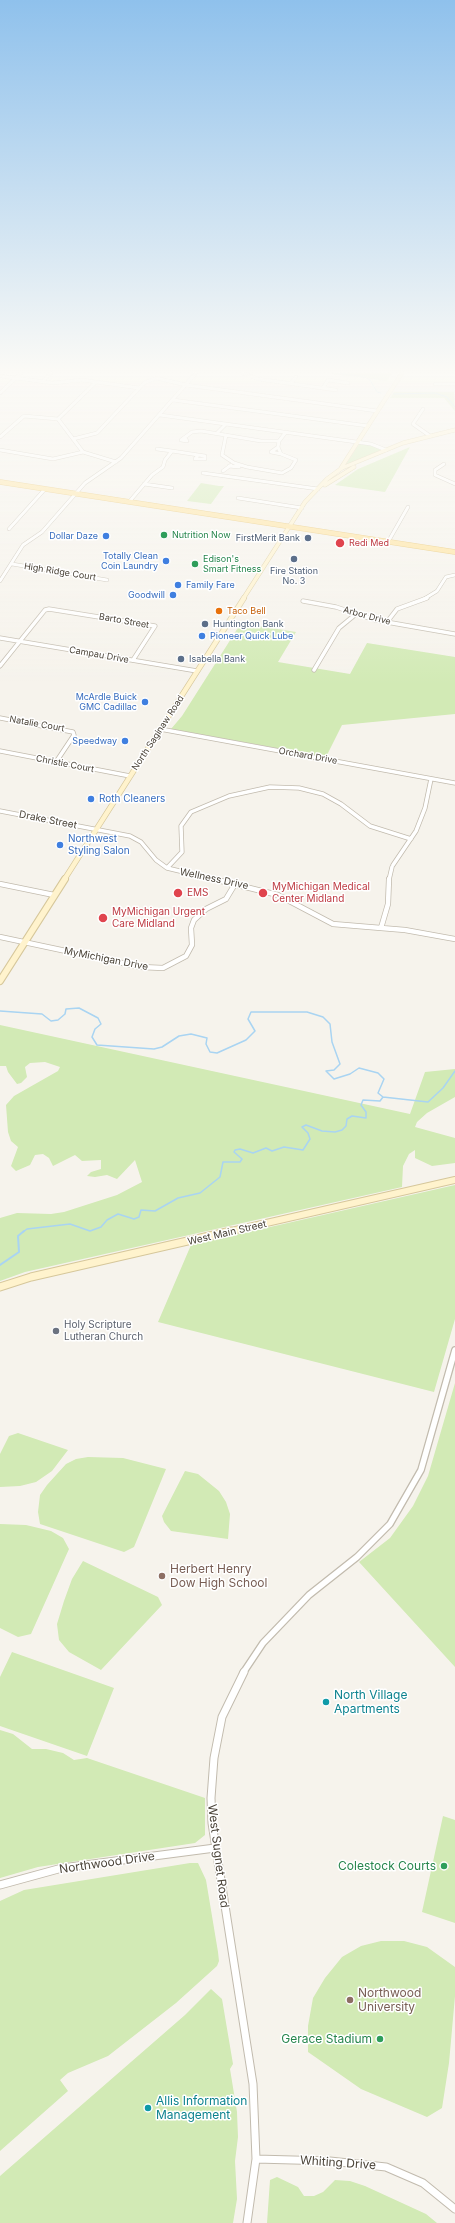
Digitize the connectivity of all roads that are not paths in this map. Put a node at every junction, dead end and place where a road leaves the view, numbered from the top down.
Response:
1 (92, 477) edge
2 (150, 477) edge
3 (235, 477) edge
4 (335, 477) edge
5 (337, 477) edge
6 (439, 477) edge
7 (0, 482) edge
8 (144, 484) junction
9 (455, 484) edge
10 (172, 488) dead end
11 (45, 489) junction
12 (318, 489) junction
13 (75, 494) junction
14 (238, 498) dead end
15 (130, 502) junction
16 (408, 507) dead end
17 (302, 508) junction
18 (290, 527) junction
19 (9, 529) dead end
20 (388, 542) junction
21 (455, 552) edge
22 (12, 564) junction
23 (455, 575) edge
24 (107, 580) dead end
25 (0, 581) edge
26 (303, 601) dead end
27 (356, 614) junction
28 (387, 622) junction
29 (455, 634) edge
30 (0, 638) edge
31 (20, 641) junction
32 (133, 660) junction
33 (0, 666) edge
34 (314, 670) dead end
35 (197, 671) junction
36 (0, 718) edge
37 (160, 729) junction
38 (0, 752) edge
39 (56, 762) junction
40 (130, 776) junction
41 (432, 779) junction
42 (455, 783) edge
43 (0, 811) edge
44 (96, 829) junction
45 (411, 840) junction
46 (167, 868) junction
47 (0, 884) edge
48 (236, 884) junction
49 (54, 895) junction
50 (381, 928) junction
51 (0, 937) edge
52 (455, 939) edge
53 (24, 943) junction
54 (0, 981) edge
55 (455, 1180) edge
56 (0, 1287) edge
57 (455, 1350) edge
58 (215, 1848) junction
59 (0, 1886) edge
60 (256, 2159) junction
61 (455, 2209) edge
62 (247, 2223) edge

1 - 13 street
2 - 8 street
3 - 12 street
4 - 12 main road
5 - 12 main road, North Saginaw Road
6 - 9 street
7 - 11 main road
8 - 10 street
8 - 15 street
11 - 13 main road
11 - 19 street
12 - 17 main road, North Saginaw Road
13 - 15 main road
13 - 22 street
14 - 17 street
15 - 18 main road
16 - 20 street
17 - 18 main road, North Saginaw Road
18 - 20 main road
18 - 35 main road, North Saginaw Road
20 - 21 main road
22 - 24 street, High Ridge Court
22 - 25 street
23 - 28 street
26 - 27 street, Arbor Drive
27 - 28 street, Arbor Drive
27 - 34 street
28 - 29 street, Arbor Drive
30 - 31 street, Campau Drive
31 - 32 street, Campau Drive
31 - 32 street, Barto Street
31 - 33 street
32 - 35 street, Campau Drive
35 - 37 main road, North Saginaw Road
36 - 39 street, Natalie Court
37 - 40 main road, North Saginaw Road
37 - 41 street, Orchard Drive
38 - 39 street, Christie Court
39 - 40 street, Christie Court
40 - 44 main road, North Saginaw Road
41 - 42 street, Orchard Drive
41 - 45 street
43 - 44 street, Drake Street
44 - 46 street, Wellness Drive
44 - 49 main road, North Saginaw Road
45 - 46 street
45 - 50 street
46 - 48 street, Wellness Drive
47 - 49 street
48 - 50 street, Wellness Drive
48 - 53 street, MyMichigan Drive
49 - 53 main road, North Saginaw Road
50 - 52 street, Wellness Drive
51 - 53 street
53 - 54 main road, North Saginaw Road
55 - 56 main road, West Main Street
57 - 58 street, West Sugnet Road
58 - 59 street, Northwood Drive
58 - 60 street, West Sugnet Road
60 - 61 street, Whiting Drive
60 - 62 street, West Sugnet Road

